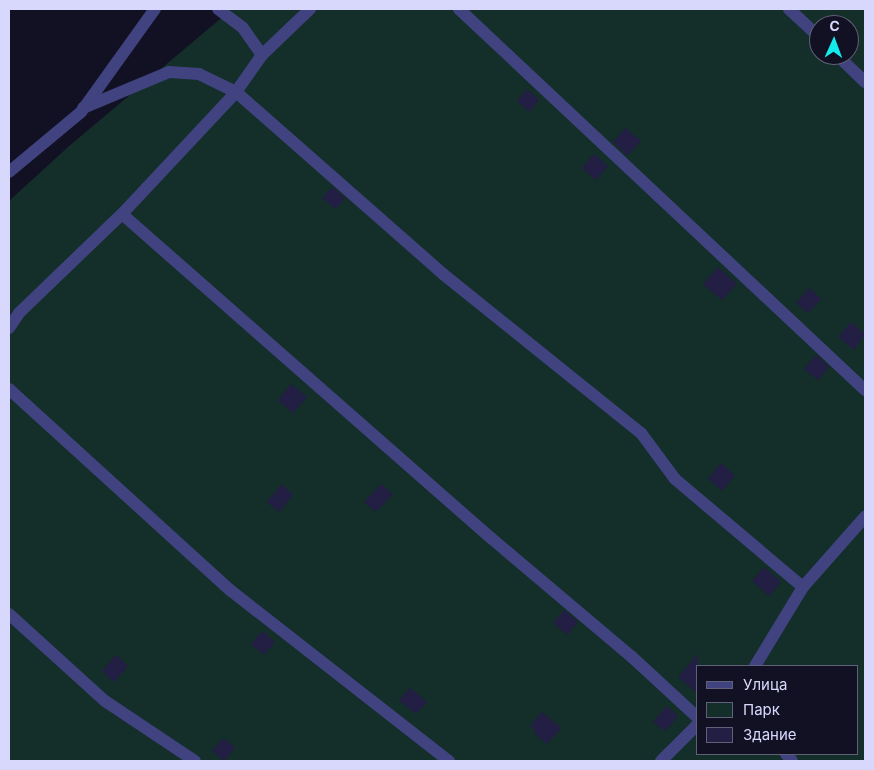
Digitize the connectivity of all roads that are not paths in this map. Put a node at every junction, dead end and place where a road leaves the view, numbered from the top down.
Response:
1 (156, 9) edge
2 (218, 9) edge
3 (310, 9) edge
4 (458, 9) edge
5 (789, 9) edge
6 (809, 28) edge
7 (262, 55) junction
8 (847, 65) edge
9 (865, 82) edge
10 (236, 92) junction
11 (83, 108) junction
12 (9, 172) edge
13 (122, 214) junction
14 (9, 328) edge
15 (9, 389) edge
16 (865, 390) edge
17 (865, 517) edge
18 (803, 587) junction
19 (9, 614) edge
20 (756, 665) edge
21 (696, 716) edge
22 (696, 726) edge
23 (195, 761) edge
24 (449, 761) edge
25 (661, 761) edge

1 - 11 lane
2 - 7 lane
3 - 7 lane
4 - 16 lane
5 - 6 lane
7 - 10 lane
8 - 9 lane
10 - 11 lane
10 - 13 lane
10 - 18 lane
11 - 12 lane
13 - 14 lane
13 - 21 lane
15 - 24 lane
17 - 18 lane
18 - 20 lane
19 - 23 lane
22 - 25 lane

